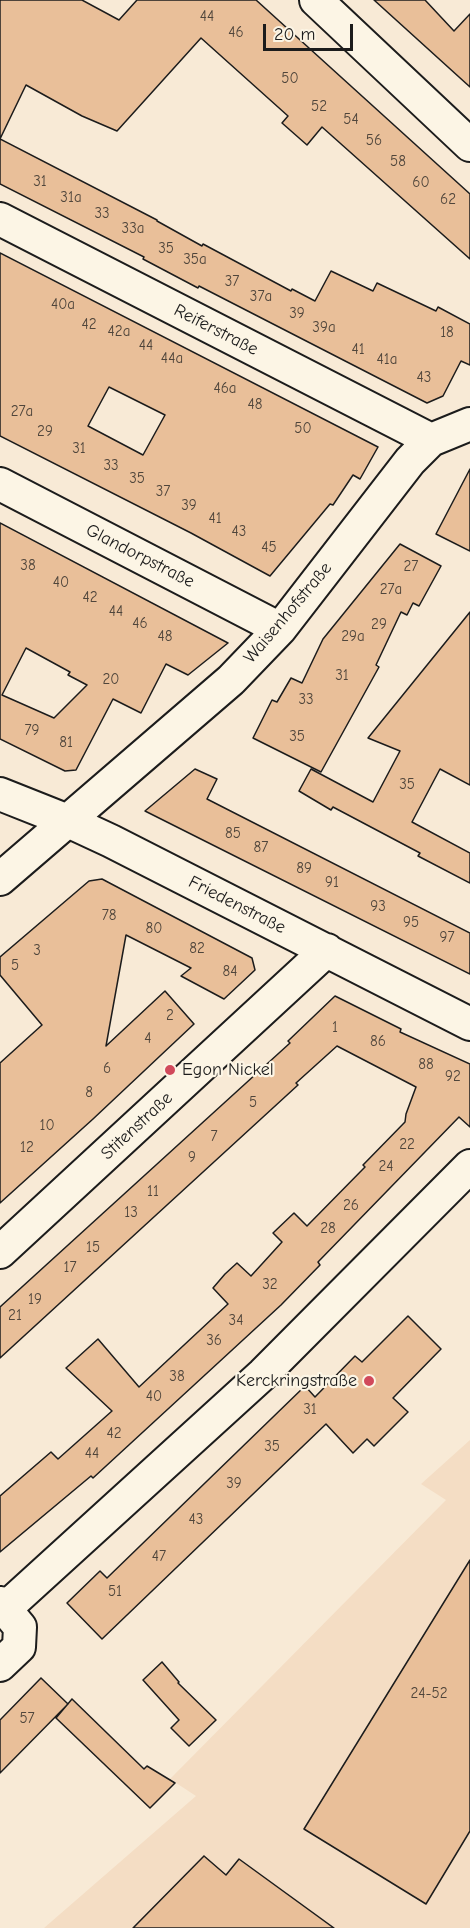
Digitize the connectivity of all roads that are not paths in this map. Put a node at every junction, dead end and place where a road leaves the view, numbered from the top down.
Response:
1 (316, 0) edge
2 (470, 145) edge
3 (0, 219) edge
4 (470, 424) edge
5 (431, 440) junction
6 (0, 484) edge
7 (280, 629) junction
8 (0, 794) edge
9 (68, 821) junction
10 (0, 879) edge
11 (327, 950) junction
12 (470, 1024) edge
13 (470, 1166) edge
14 (0, 1252) edge
15 (3, 1606) edge
16 (0, 1665) edge

1 - 2 street
3 - 5 street, Reiferstraße
4 - 5 street, Waisenhofstraße
5 - 7 street, Waisenhofstraße
6 - 7 street, Glandorpstraße
7 - 9 street, Waisenhofstraße
8 - 9 street, Friedenstraße
9 - 10 street, Waisenhofstraße
9 - 11 street, Friedenstraße
11 - 12 street, Friedenstraße
11 - 14 street, Stitenstraße
13 - 15 street
15 - 16 street

